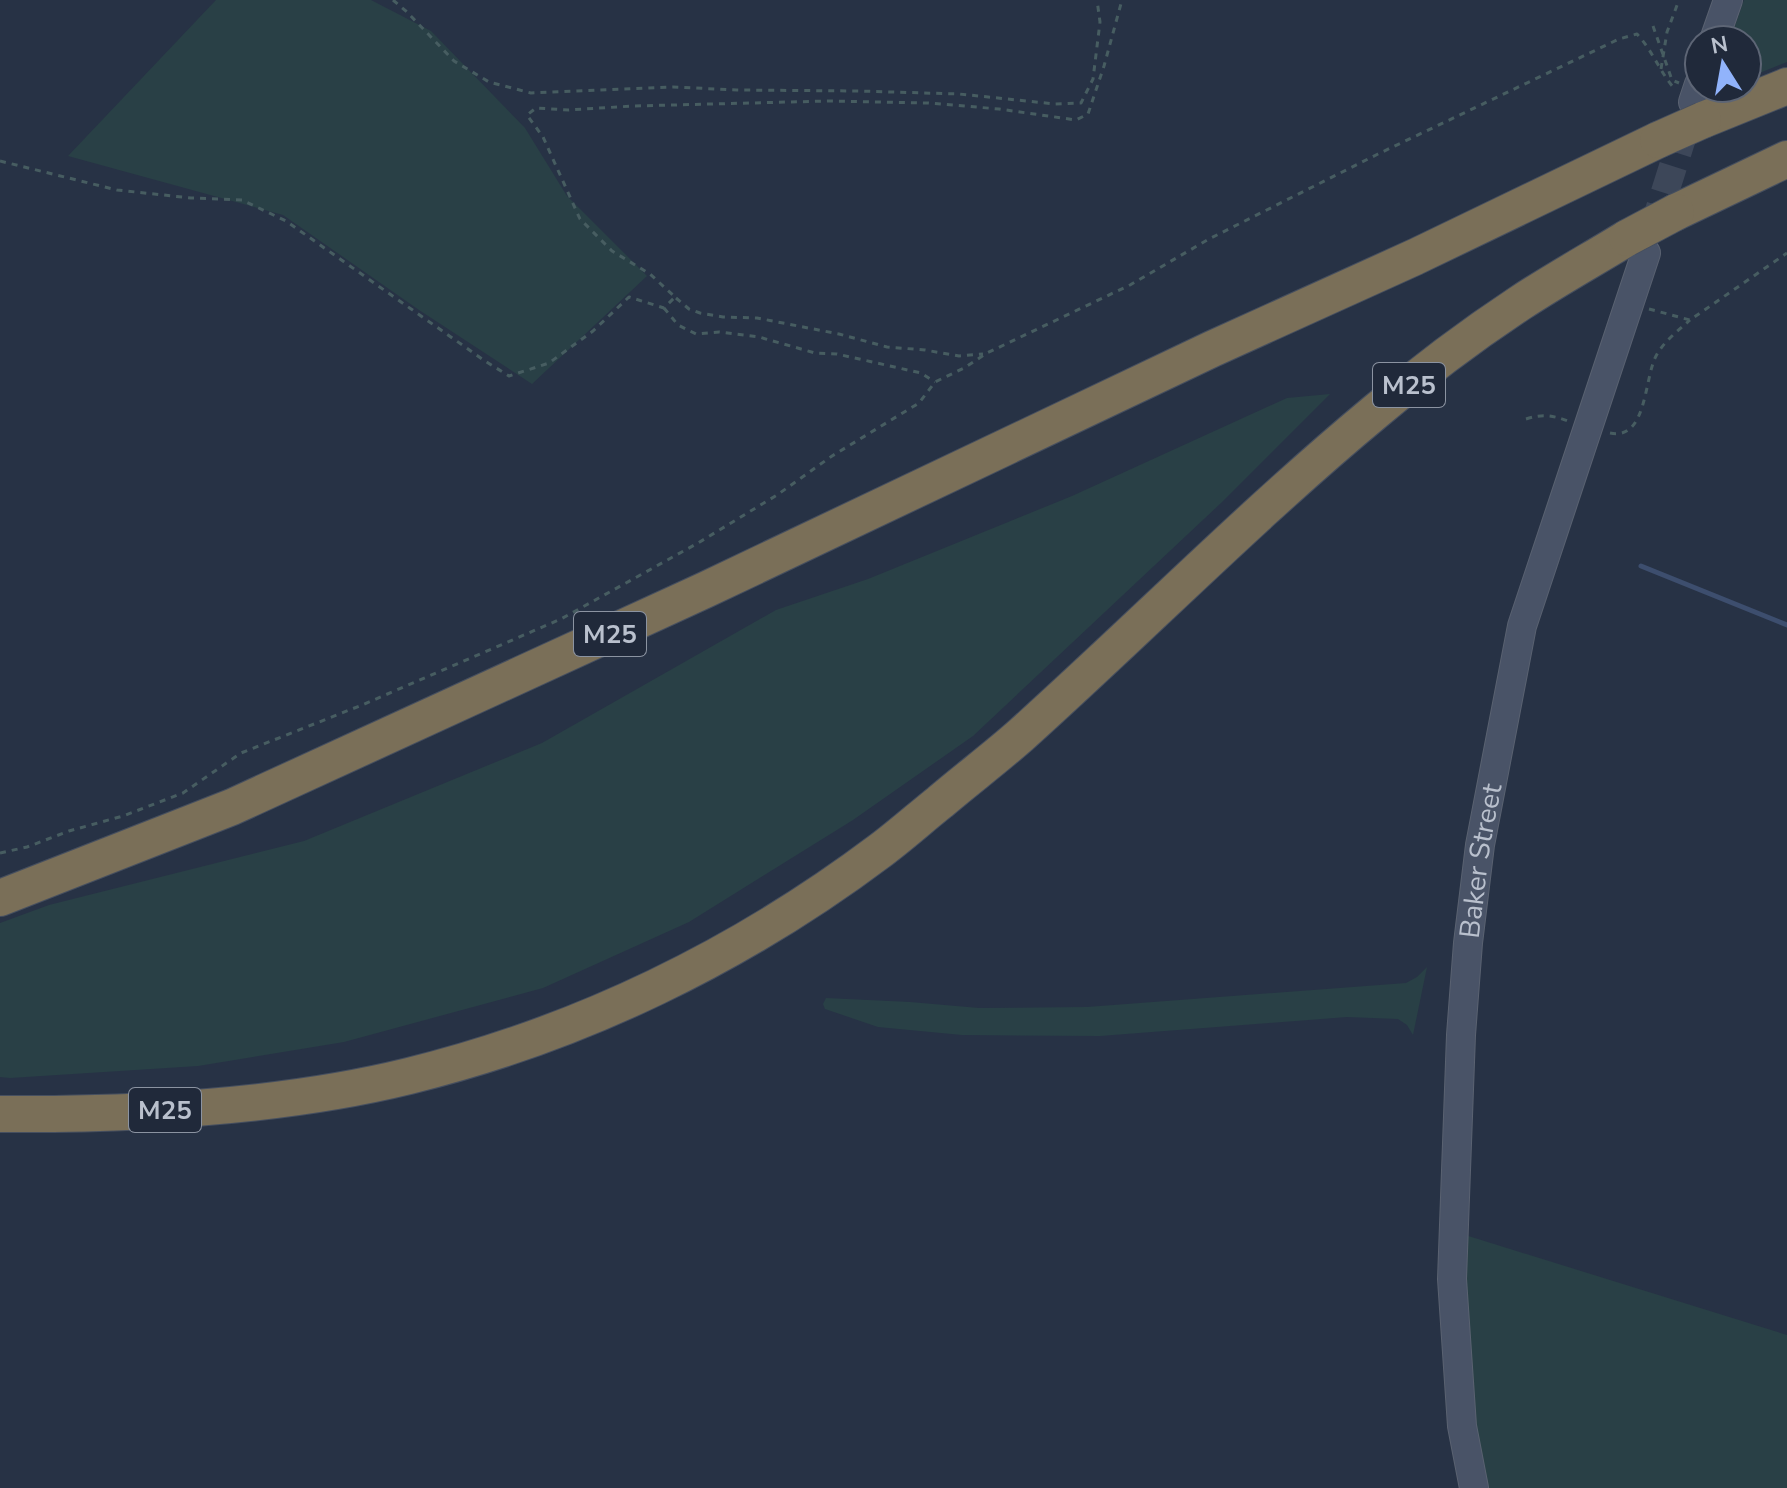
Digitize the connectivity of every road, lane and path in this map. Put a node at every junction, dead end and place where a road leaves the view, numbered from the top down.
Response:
1 (393, 0) edge
2 (1097, 0) edge
3 (1122, 0) edge
4 (1679, 0) edge
5 (1728, 0) edge
6 (1720, 24) edge
7 (1653, 26) dead end
8 (1663, 54) junction
9 (1661, 72) junction
10 (1787, 86) edge
11 (1683, 89) edge
12 (1683, 89) edge
13 (1763, 89) edge
14 (1082, 100) junction
15 (1687, 104) edge
16 (1090, 105) junction
17 (1787, 159) edge
18 (0, 161) edge
19 (1636, 246) junction
20 (1787, 253) edge
21 (675, 297) junction
22 (1630, 304) junction
23 (664, 308) junction
24 (1690, 320) junction
25 (987, 353) junction
26 (935, 382) junction
27 (1526, 419) dead end
28 (1589, 428) junction
29 (0, 853) edge
30 (0, 898) edge
31 (0, 1114) edge
32 (1474, 1488) edge

1 - 14 path
2 - 14 path
3 - 16 path
4 - 8 path
5 - 6 street
7 - 8 path
8 - 9 path
8 - 11 path
9 - 12 path
9 - 25 path
10 - 13 highway, M25
14 - 16 path
15 - 30 highway, M25, bridge
16 - 21 path
17 - 19 highway, M25, bridge
18 - 23 path
19 - 22 street, Baker Street
19 - 31 highway, M25
20 - 24 path
21 - 23 path
21 - 25 path
22 - 24 path
22 - 28 street, Baker Street
23 - 26 path
24 - 28 path
25 - 26 path
26 - 29 path
27 - 28 path
28 - 32 street, Baker Street

